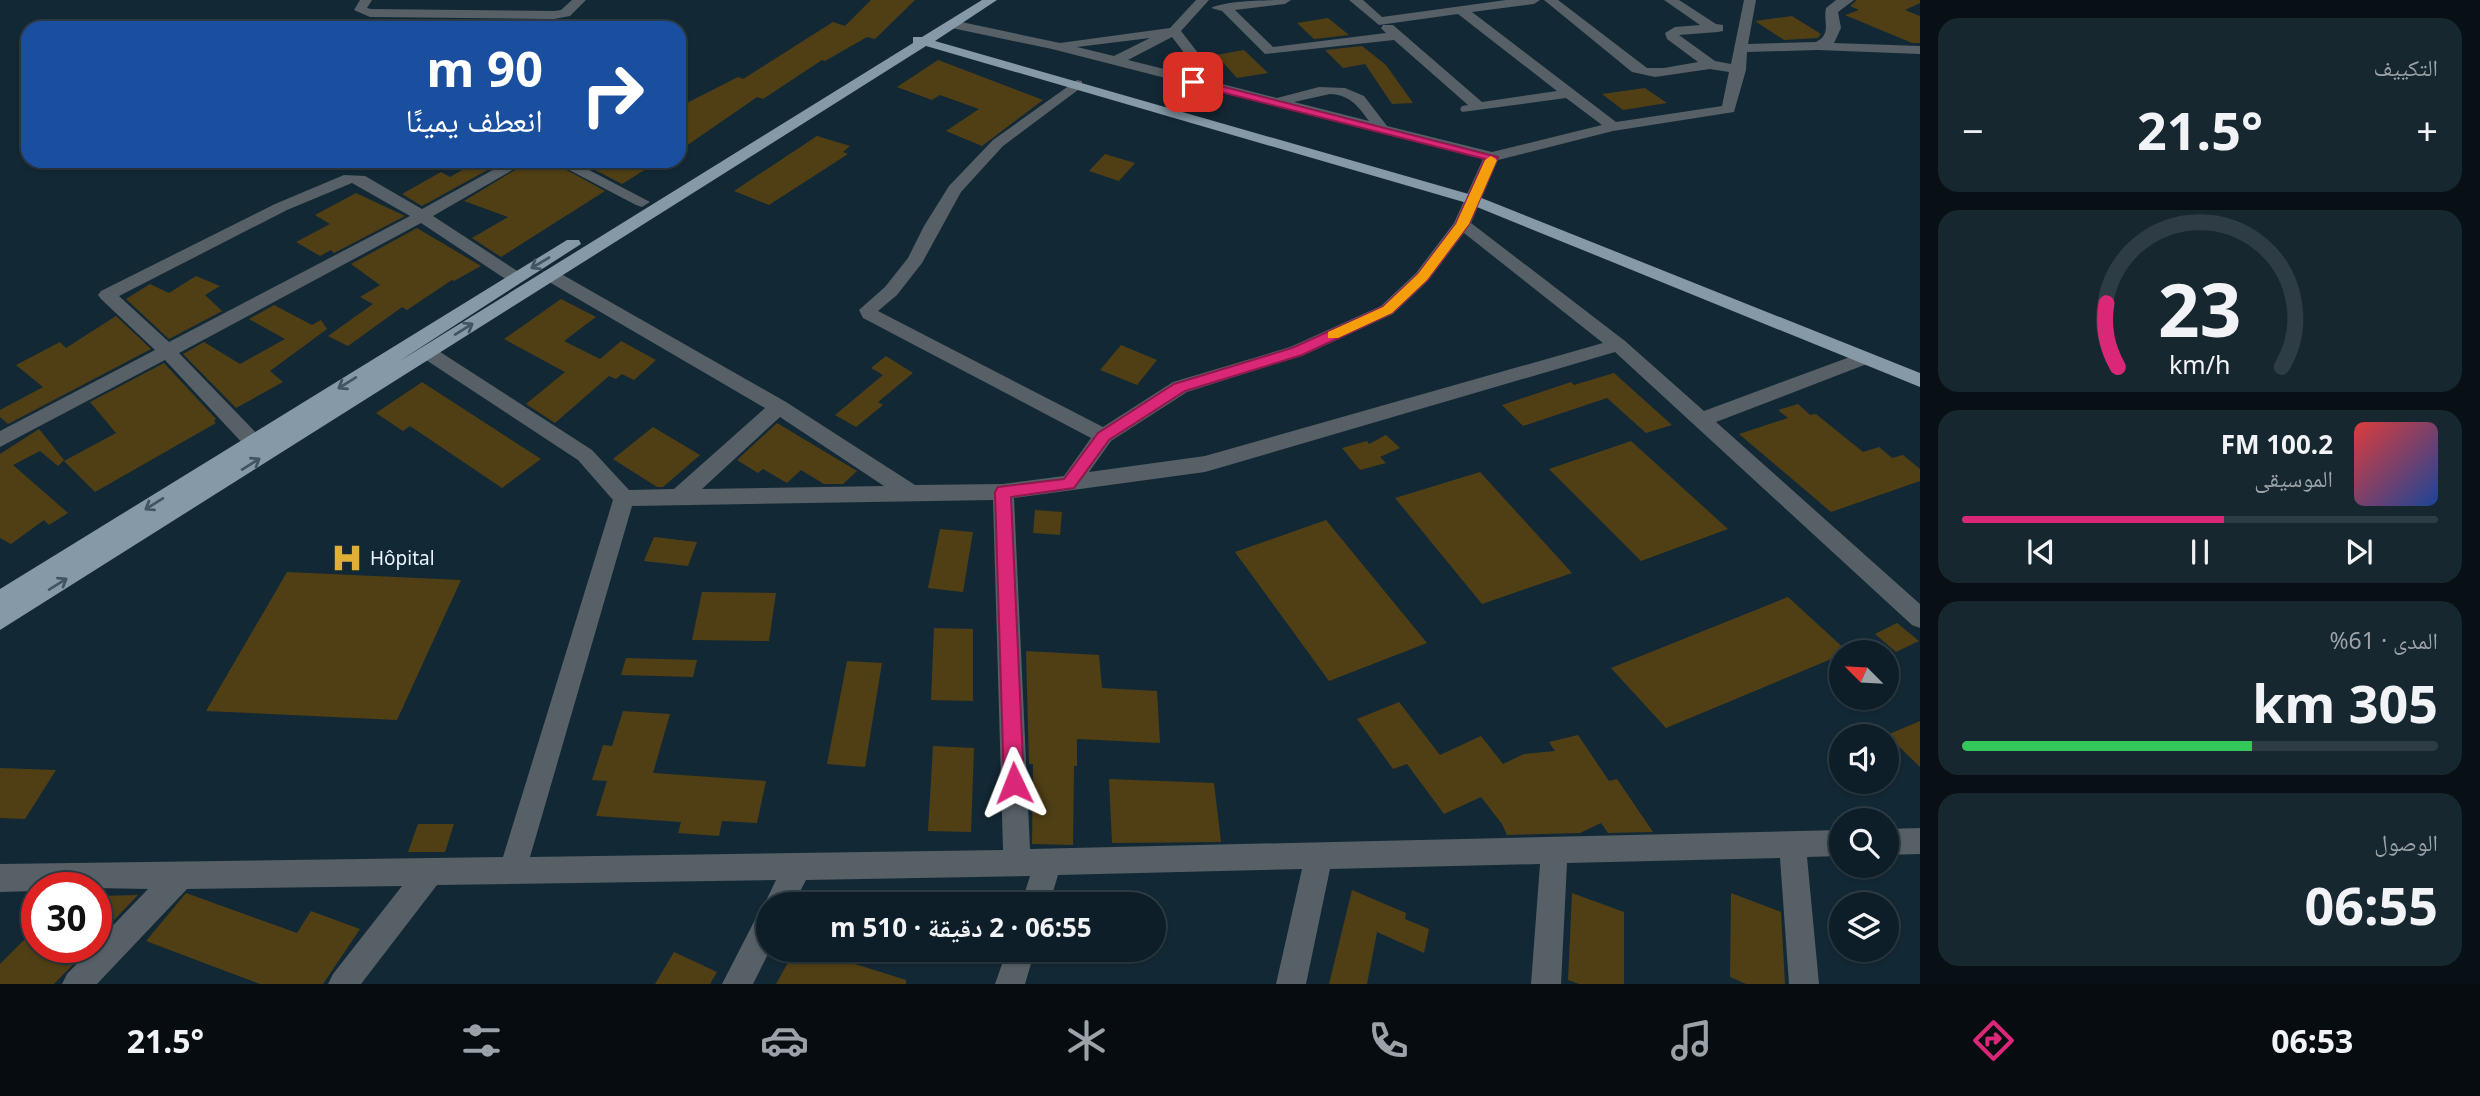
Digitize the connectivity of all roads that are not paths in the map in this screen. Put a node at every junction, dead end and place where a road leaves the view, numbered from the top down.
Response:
1 (366, 0) edge
2 (580, 0) edge
3 (976, 0) edge
4 (991, 0) edge
5 (1285, 0) edge
6 (1354, 0) edge
7 (1534, 0) edge
8 (1550, 0) edge
9 (1670, 0) edge
10 (1750, 0) edge
11 (1849, 0) edge
12 (1198, 5) edge
13 (1226, 7) junction
14 (1461, 10) junction
15 (1379, 21) junction
16 (952, 24) junction
17 (1744, 25) junction
18 (1713, 28) junction
19 (1174, 31) junction
20 (1396, 36) junction
21 (918, 40) junction
22 (1054, 45) junction
23 (1818, 46) junction
24 (1741, 48) junction
25 (1920, 50) edge
26 (1115, 61) junction
27 (1711, 65) junction
28 (1739, 70) junction
29 (1077, 84) junction
30 (1219, 89) junction
31 (1569, 93) junction
32 (1275, 102) junction
33 (1479, 107) junction
34 (1463, 109) dead end
35 (1613, 127) junction
36 (1383, 130) junction
37 (1492, 157) junction
38 (508, 168) edge
39 (574, 168) edge
40 (1473, 200) junction
41 (642, 202) junction
42 (422, 216) junction
43 (1462, 224) junction
44 (550, 275) junction
45 (516, 278) junction
46 (1618, 345) junction
47 (167, 351) junction
48 (427, 352) junction
49 (1866, 358) junction
50 (1920, 380) edge
51 (779, 407) junction
52 (1702, 421) junction
53 (1104, 436) junction
54 (0, 440) edge
55 (253, 442) junction
56 (1069, 484) junction
57 (1003, 492) junction
58 (911, 493) junction
59 (679, 497) junction
60 (624, 498) junction
61 (0, 601) edge
62 (1920, 618) edge
63 (0, 620) edge
64 (1920, 841) edge
65 (1899, 842) edge
66 (1829, 843) edge
67 (1792, 844) junction
68 (1554, 850) junction
69 (1319, 856) junction
70 (1049, 860) junction
71 (1017, 863) junction
72 (799, 865) junction
73 (513, 869) junction
74 (431, 871) junction
75 (181, 875) junction
76 (0, 878) edge
77 (785, 892) edge
78 (1039, 892) edge
79 (756, 947) edge
80 (1017, 962) edge
81 (77, 984) edge
82 (343, 984) edge
83 (737, 984) edge
84 (1010, 984) edge
85 (1291, 984) edge
86 (1546, 984) edge
87 (1804, 984) edge

1 - 2 street
3 - 21 main road
4 - 16 main road
5 - 13 street
6 - 15 street
7 - 14 street
8 - 27 street
9 - 18 street
10 - 17 street
11 - 23 street
12 - 13 street
12 - 19 street
13 - 20 street
14 - 15 street
14 - 31 street
15 - 20 street
16 - 21 main road
16 - 22 street
17 - 18 street
17 - 24 street
18 - 27 street
19 - 22 street
19 - 26 street
19 - 30 street
20 - 33 street
21 - 29 main road
21 - 41 main road
21 - 44 main road
22 - 26 street
23 - 24 street
23 - 25 street
24 - 28 street
26 - 30 street
27 - 28 street
28 - 35 street
29 - 40 main road
29 - 53 street
30 - 32 street
31 - 33 street
31 - 35 street
32 - 36 street
32 - 36 street
33 - 34 street
35 - 37 street
36 - 37 street
37 - 40 street
38 - 42 street
39 - 41 street
40 - 43 street
40 - 49 main road
41 -> 45 main road
42 - 45 street
42 - 47 street
42 - 47 street
43 - 46 street
43 - 53 street
48 -> 44 main road
44 - 51 street
45 -> 55 main road
46 - 52 street
46 - 56 street
47 - 54 street
47 - 55 street
48 - 60 street
63 -> 48 main road
49 - 50 main road
49 - 52 street
51 - 58 street
51 - 59 street
52 - 62 street
53 - 56 street
55 -> 61 main road
56 - 57 street
57 - 58 street
57 - 71 street
58 - 59 street
59 - 60 street
60 - 73 street
64 - 65 street
66 - 67 street
67 - 68 street
67 - 87 street
68 - 69 street
68 - 86 street
69 - 70 street
69 - 85 street
70 - 71 street
70 - 78 street
71 - 72 street
72 - 73 street
72 - 77 street
73 - 74 street
74 - 75 street
74 - 82 street
75 - 76 street
75 - 81 street
79 - 83 street
80 - 84 street

